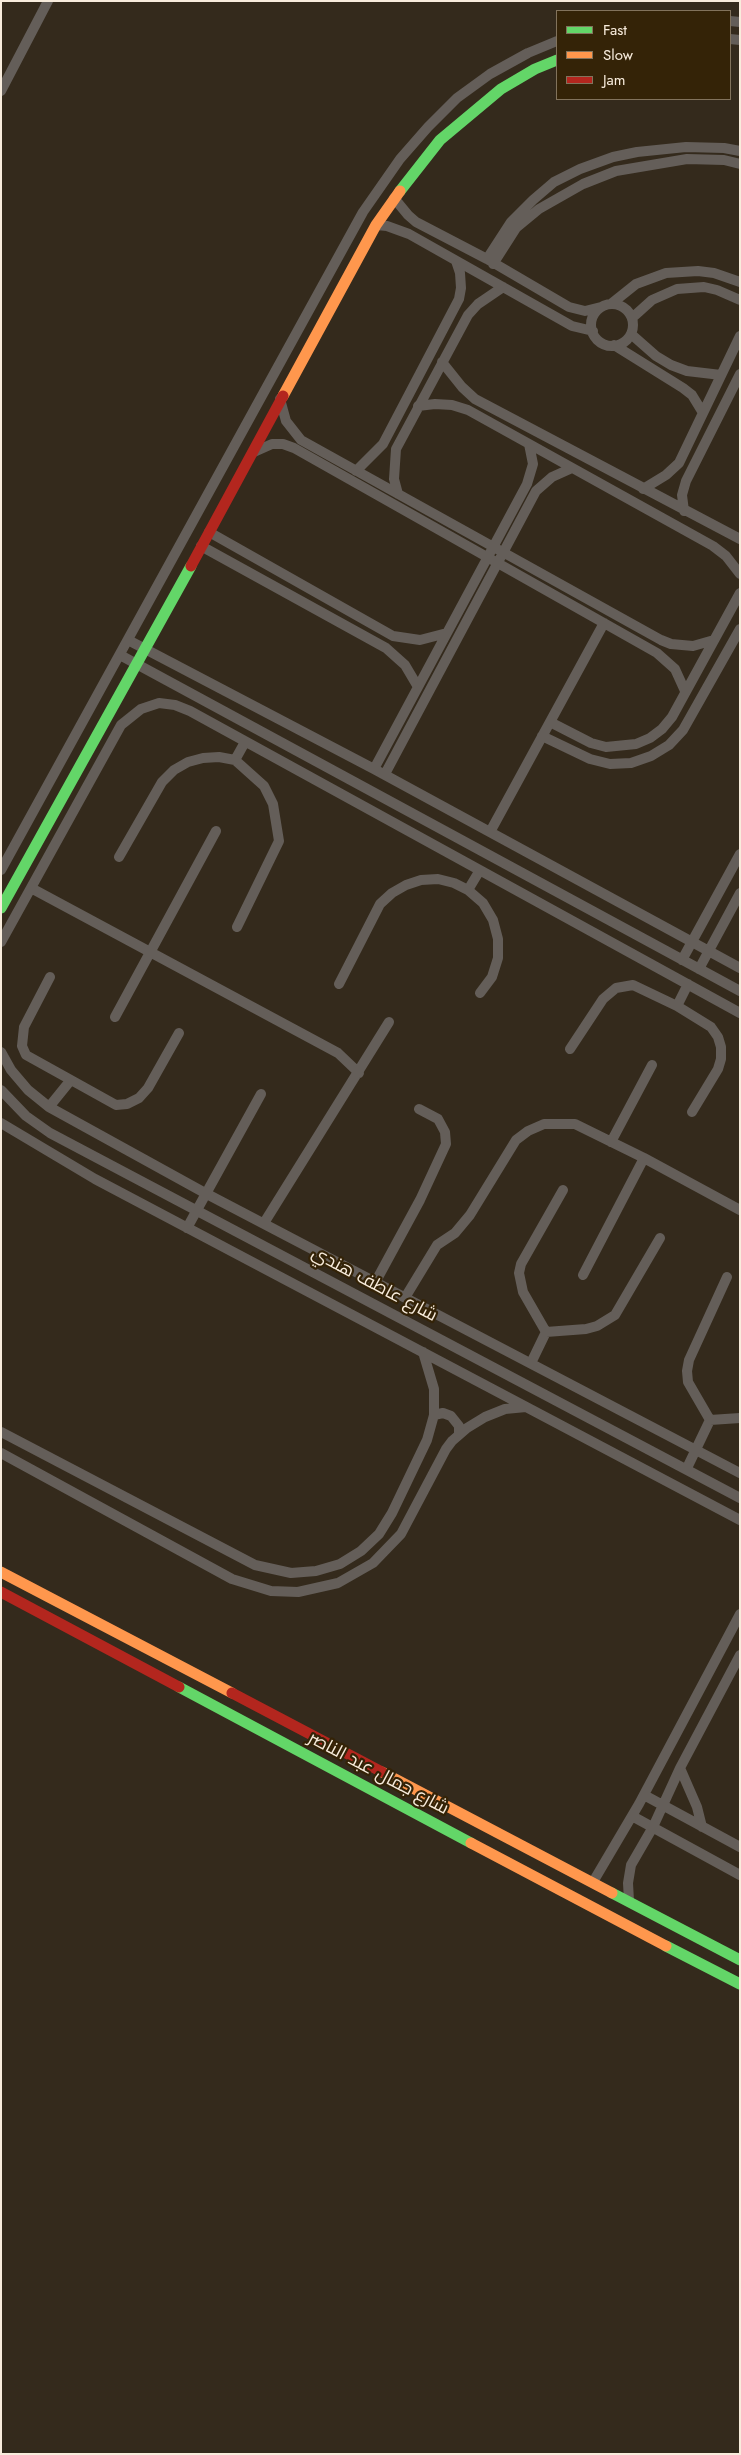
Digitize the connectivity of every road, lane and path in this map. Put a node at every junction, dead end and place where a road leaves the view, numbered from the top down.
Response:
1 (48, 1) edge
2 (556, 40) edge
3 (556, 60) edge
4 (1, 91) edge
5 (740, 151) edge
6 (740, 164) edge
7 (394, 198) junction
8 (376, 225) junction
9 (456, 261) junction
10 (490, 261) junction
11 (740, 282) edge
12 (503, 287) junction
13 (740, 300) edge
14 (606, 306) junction
15 (632, 318) junction
16 (593, 331) junction
17 (632, 334) junction
18 (740, 336) edge
19 (614, 346) junction
20 (442, 362) junction
21 (740, 374) edge
22 (720, 375) junction
23 (280, 398) junction
24 (418, 406) junction
25 (703, 413) junction
26 (529, 444) junction
27 (251, 454) junction
28 (572, 468) junction
29 (356, 471) junction
30 (643, 489) junction
31 (398, 494) junction
32 (684, 511) junction
33 (209, 532) junction
34 (740, 539) edge
35 (201, 546) junction
36 (493, 547) junction
37 (503, 552) junction
38 (488, 557) junction
39 (498, 563) junction
40 (740, 574) edge
41 (740, 593) edge
42 (604, 623) junction
43 (740, 630) edge
44 (447, 633) junction
45 (128, 640) junction
46 (714, 640) junction
47 (146, 650) junction
48 (120, 655) junction
49 (137, 665) junction
50 (418, 687) junction
51 (686, 691) junction
52 (550, 722) junction
53 (542, 736) junction
54 (245, 742) junction
55 (235, 760) junction
56 (374, 768) junction
57 (384, 774) junction
58 (216, 831) dead end
59 (490, 832) junction
60 (740, 854) edge
61 (119, 857) dead end
62 (1, 870) edge
63 (480, 870) junction
64 (31, 888) junction
65 (468, 890) junction
66 (740, 893) edge
67 (1, 908) edge
68 (237, 927) dead end
69 (1, 942) edge
70 (691, 942) junction
71 (708, 951) junction
72 (150, 952) junction
73 (682, 960) junction
74 (740, 968) edge
75 (698, 969) junction
76 (50, 977) dead end
77 (339, 984) dead end
78 (688, 984) junction
79 (740, 991) edge
80 (480, 993) dead end
81 (677, 1006) junction
82 (740, 1013) edge
83 (115, 1017) dead end
84 (389, 1022) dead end
85 (179, 1033) dead end
86 (570, 1050) dead end
87 (1, 1052) edge
88 (652, 1065) dead end
89 (359, 1073) junction
90 (70, 1081) junction
91 (1, 1090) edge
92 (261, 1094) dead end
93 (49, 1107) junction
94 (419, 1109) dead end
95 (692, 1112) dead end
96 (1, 1123) edge
97 (611, 1142) junction
98 (644, 1158) junction
99 (563, 1190) dead end
100 (205, 1192) junction
101 (196, 1210) junction
102 (740, 1210) edge
103 (264, 1224) junction
104 (187, 1228) junction
105 (660, 1238) dead end
106 (582, 1274) dead end
107 (727, 1278) dead end
108 (376, 1281) junction
109 (406, 1296) junction
110 (546, 1332) junction
111 (423, 1352) junction
112 (531, 1363) junction
113 (526, 1407) junction
114 (434, 1415) junction
115 (740, 1418) edge
116 (710, 1420) junction
117 (1, 1432) edge
118 (459, 1434) junction
119 (696, 1451) junction
120 (1, 1454) edge
121 (687, 1468) junction
122 (740, 1473) edge
123 (740, 1498) edge
124 (737, 1518) edge
125 (740, 1526) edge
126 (1, 1572) edge
127 (19, 1582) junction
128 (6, 1595) edge
129 (55, 1600) junction
130 (740, 1614) edge
131 (46, 1615) junction
132 (740, 1655) edge
133 (680, 1768) junction
134 (644, 1796) junction
135 (663, 1807) junction
136 (632, 1816) junction
137 (653, 1827) junction
138 (702, 1827) junction
139 (740, 1847) edge
140 (740, 1875) edge
141 (594, 1882) junction
142 (629, 1901) junction
143 (740, 1960) edge
144 (740, 1984) edge

1 - 4 street
2 - 45 street
3 - 7 main road
5 - 10 street
6 - 10 street
7 - 8 main road
7 - 10 street
8 - 9 street
8 - 23 main road
9 - 12 street
9 - 29 street
10 - 14 street
11 - 14 street
12 - 16 street
12 - 20 street
13 - 15 street
14 - 15 street
14 - 16 street
15 - 17 street
16 - 19 street
17 - 19 street
17 - 22 street
18 - 22 street
19 - 25 street
20 - 24 street
20 - 30 street
21 - 32 street
22 - 25 street
23 - 27 main road
23 - 29 street
24 - 26 street
24 - 31 street
25 - 30 street
26 - 28 street
26 - 36 street
27 - 33 main road
27 - 38 street
28 - 37 street
28 - 40 street
29 - 31 street
30 - 32 street
31 - 36 street
32 - 34 street
33 - 35 main road
33 - 44 street
35 - 47 main road
35 - 50 street
36 - 37 street
36 - 38 street
37 - 39 street
37 - 46 street
38 - 39 street
38 - 44 street
39 - 42 street
39 - 57 street
41 - 46 street
42 - 51 street
42 - 52 street
43 - 53 street
44 - 50 street
45 - 47 street
45 - 48 street
46 - 51 street
47 - 49 main road
47 - 56 street
48 - 49 street
48 - 62 street
49 - 67 main road
49 - 73 street
50 - 56 street
51 - 52 street
52 - 53 street
53 - 59 street
54 - 55 street
54 - 63 street
54 - 64 street
55 - 61 street
55 - 68 street
56 - 57 street
57 - 59 street
58 - 72 street
59 - 70 street
60 - 70 street
63 - 65 street
63 - 78 street
64 - 69 street
64 - 72 street
65 - 77 street
65 - 80 street
66 - 71 street
70 - 71 street
70 - 73 street
71 - 74 street
71 - 75 street
72 - 83 street
72 - 89 street
73 - 75 street
75 - 79 street
76 - 90 street
78 - 81 street
78 - 82 street
81 - 86 street
81 - 95 street
84 - 89 street
85 - 90 street
87 - 93 street
88 - 97 street
89 - 103 street
90 - 93 street
91 - 101 street, شارع عاطف هندي
92 - 100 street
93 - 100 street
94 - 108 street
96 - 104 street, شارع عاطف هندي
97 - 98 street
97 - 109 street
98 - 102 street
98 - 106 street
99 - 110 street
100 - 101 street
100 - 103 street
101 - 104 street
101 - 121 street, شارع عاطف هندي
103 - 108 street
104 - 111 street, شارع عاطف هندي
105 - 110 street
107 - 116 street
108 - 109 street
109 - 112 street
110 - 112 street
111 - 113 street, شارع عاطف هندي
111 - 114 street
112 - 119 street
113 - 118 street
113 - 124 street, شارع عاطف هندي
114 - 117 street
114 - 118 street
115 - 116 street
116 - 119 street
118 - 120 street
119 - 121 street
119 - 122 street
121 - 123 street, شارع عاطف هندي
124 - 125 street
126 - 127 main road, شارع جمال عبد الناصر
127 - 128 main road
127 - 129 main road, شارع جمال عبد الناصر
128 - 131 main road, شارع جمال عبد الناصر
129 - 131 main road
129 - 141 main road, شارع جمال عبد الناصر
130 - 134 street
131 - 144 main road, شارع جمال عبد الناصر
132 - 133 street
133 - 135 street
133 - 138 street
134 - 135 street
134 - 136 street
135 - 137 street
135 - 138 street
136 - 137 street
136 - 141 street
137 - 140 street
137 - 142 street
138 - 139 street
141 - 142 main road, شارع جمال عبد الناصر
142 - 143 main road, شارع جمال عبد الناصر

